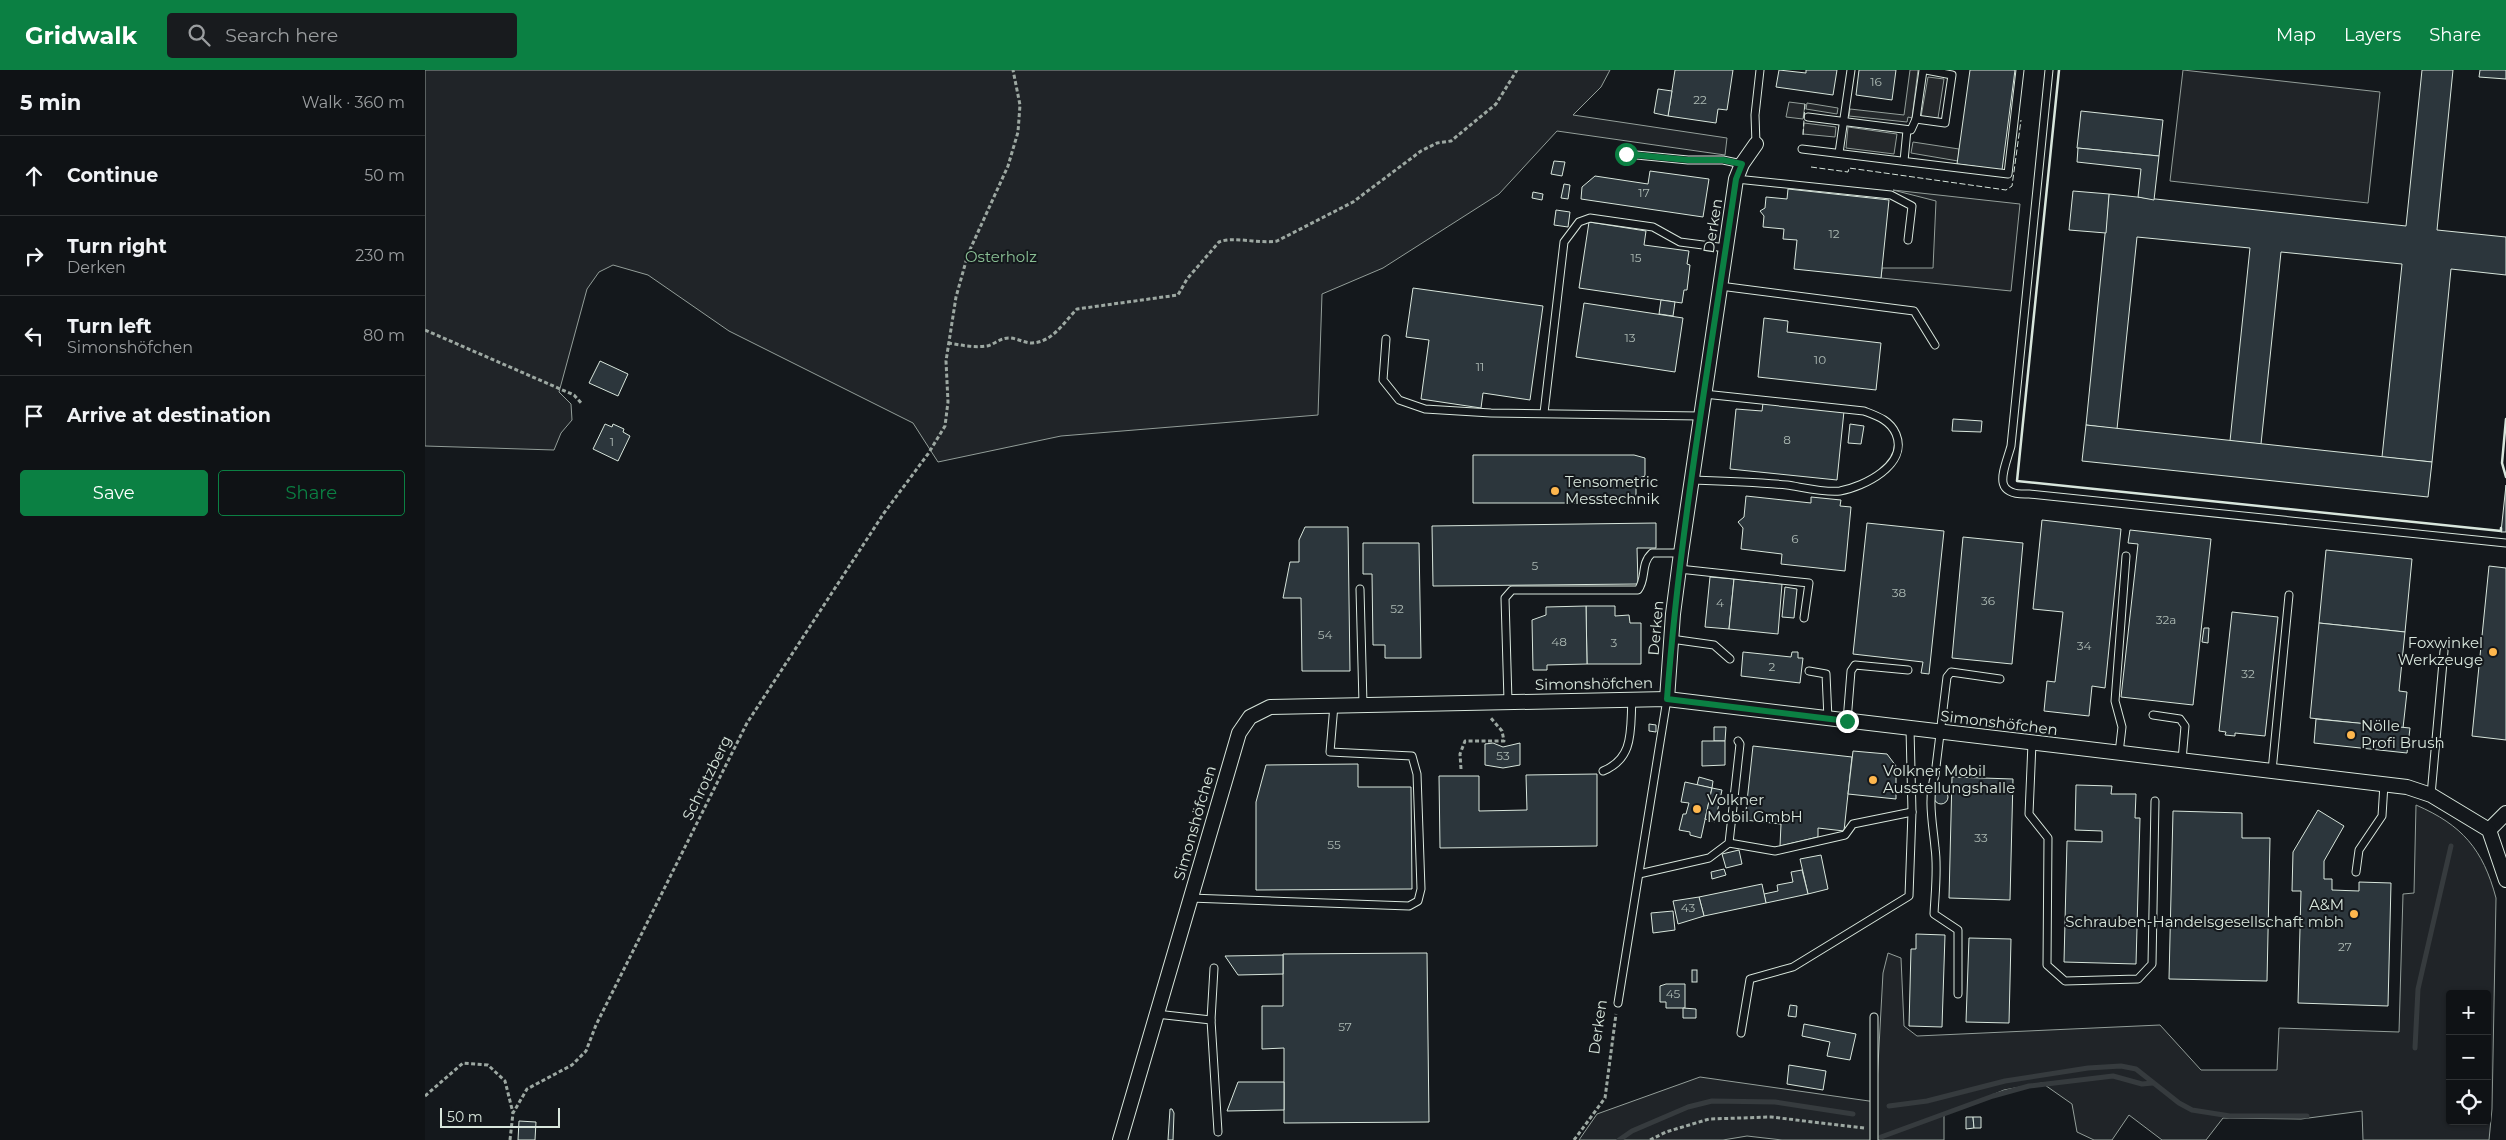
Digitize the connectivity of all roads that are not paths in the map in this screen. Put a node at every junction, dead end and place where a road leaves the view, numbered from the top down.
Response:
1 (1760, 70) edge
2 (1851, 70) edge
3 (1924, 70) edge
4 (2020, 70) edge
5 (2049, 70) edge
6 (1808, 117) dead end
7 (1916, 119) junction
8 (1843, 120) junction
9 (1907, 130) junction
10 (1756, 144) joint
11 (1802, 149) dead end
12 (1839, 153) junction
13 (1626, 154) dead end
14 (1904, 161) junction
15 (1742, 164) junction
16 (1736, 179) junction
17 (1908, 240) dead end
18 (1726, 248) junction
19 (1720, 286) junction
20 (1386, 339) dead end
21 (1935, 344) dead end
22 (1703, 394) junction
23 (1545, 413) junction
24 (1700, 416) junction
25 (1692, 480) junction
26 (2506, 543) edge
27 (1681, 553) junction
28 (2126, 556) dead end
29 (1679, 569) junction
30 (1360, 588) dead end
31 (2289, 595) dead end
32 (1805, 618) dead end
33 (1671, 638) junction
34 (2444, 651) dead end
35 (1730, 659) dead end
36 (1908, 670) dead end
37 (1809, 671) dead end
38 (2000, 679) dead end
39 (1667, 699) junction
40 (1631, 700) junction
41 (1508, 702) junction
42 (1363, 704) junction
43 (1334, 705) junction
44 (2153, 715) dead end
45 (1828, 718) junction
46 (1847, 721) junction
47 (1911, 728) junction
48 (1941, 732) junction
49 (1738, 741) dead end
50 (2032, 743) junction
51 (2119, 753) junction
52 (2181, 760) junction
53 (1603, 771) dead end
54 (2272, 771) junction
55 (2384, 784) junction
56 (2431, 795) junction
57 (2155, 802) dead end
58 (1912, 812) junction
59 (2506, 813) edge
60 (2489, 830) junction
61 (1729, 843) junction
62 (2356, 872) dead end
63 (1639, 874) junction
64 (2506, 880) edge
65 (1190, 898) junction
66 (1214, 968) dead end
67 (1958, 994) dead end
68 (1618, 1003) road end
69 (1156, 1014) junction
70 (1874, 1017) dead end
71 (1211, 1020) junction
72 (1741, 1033) dead end
73 (1218, 1132) dead end
74 (1120, 1140) edge
75 (1874, 1140) edge

1 - 10 lane
2 - 8 lane
3 - 7 lane
3 - 7 lane
4 - 14 lane
5 - 26 lane
6 - 8 lane
7 - 9 lane
8 - 9 lane
8 - 12 lane
9 - 14 lane
10 - 15 street, Derken
11 - 12 lane
12 - 14 lane
13 - 15 lane
15 - 16 street, Derken
16 - 17 lane
16 - 18 street, Derken
18 - 19 street, Derken
18 - 23 lane
19 - 21 lane
19 - 22 street, Derken
20 - 23 lane
22 - 24 street, Derken
22 - 25 lane
23 - 24 lane
24 - 25 street, Derken
25 - 27 street, Derken
27 - 29 street, Derken
27 - 41 lane
28 - 51 lane
29 - 32 lane
29 - 33 street, Derken
30 - 42 lane
31 - 54 lane
33 - 35 lane
33 - 39 street, Derken
34 - 56 lane
36 - 46 lane
37 - 45 lane
38 - 48 lane
39 - 40 street, Simonshöfchen
39 - 45 street, Simonshöfchen
39 - 63 lane, Derken
40 - 41 street, Simonshöfchen
40 - 53 lane
41 - 42 street, Simonshöfchen
42 - 43 street, Simonshöfchen
43 - 65 street, Simonshöfchen
43 - 65 lane
44 - 52 lane
45 - 46 street, Simonshöfchen
46 - 47 street, Simonshöfchen
47 - 48 street, Simonshöfchen
47 - 58 lane
48 - 50 street, Simonshöfchen
48 - 67 lane
49 - 61 lane
50 - 51 street, Simonshöfchen
50 - 57 lane
51 - 52 street, Simonshöfchen
52 - 54 street, Simonshöfchen
54 - 55 street, Simonshöfchen
55 - 56 street, Simonshöfchen
55 - 62 lane
56 - 60 street, Simonshöfchen
58 - 61 lane
58 - 72 lane
59 - 60 street
60 - 64 street
61 - 63 lane
63 - 68 lane, Derken
65 - 69 street, Simonshöfchen
66 - 71 lane
69 - 71 lane
69 - 74 street, Simonshöfchen
70 - 75 lane
71 - 73 lane

